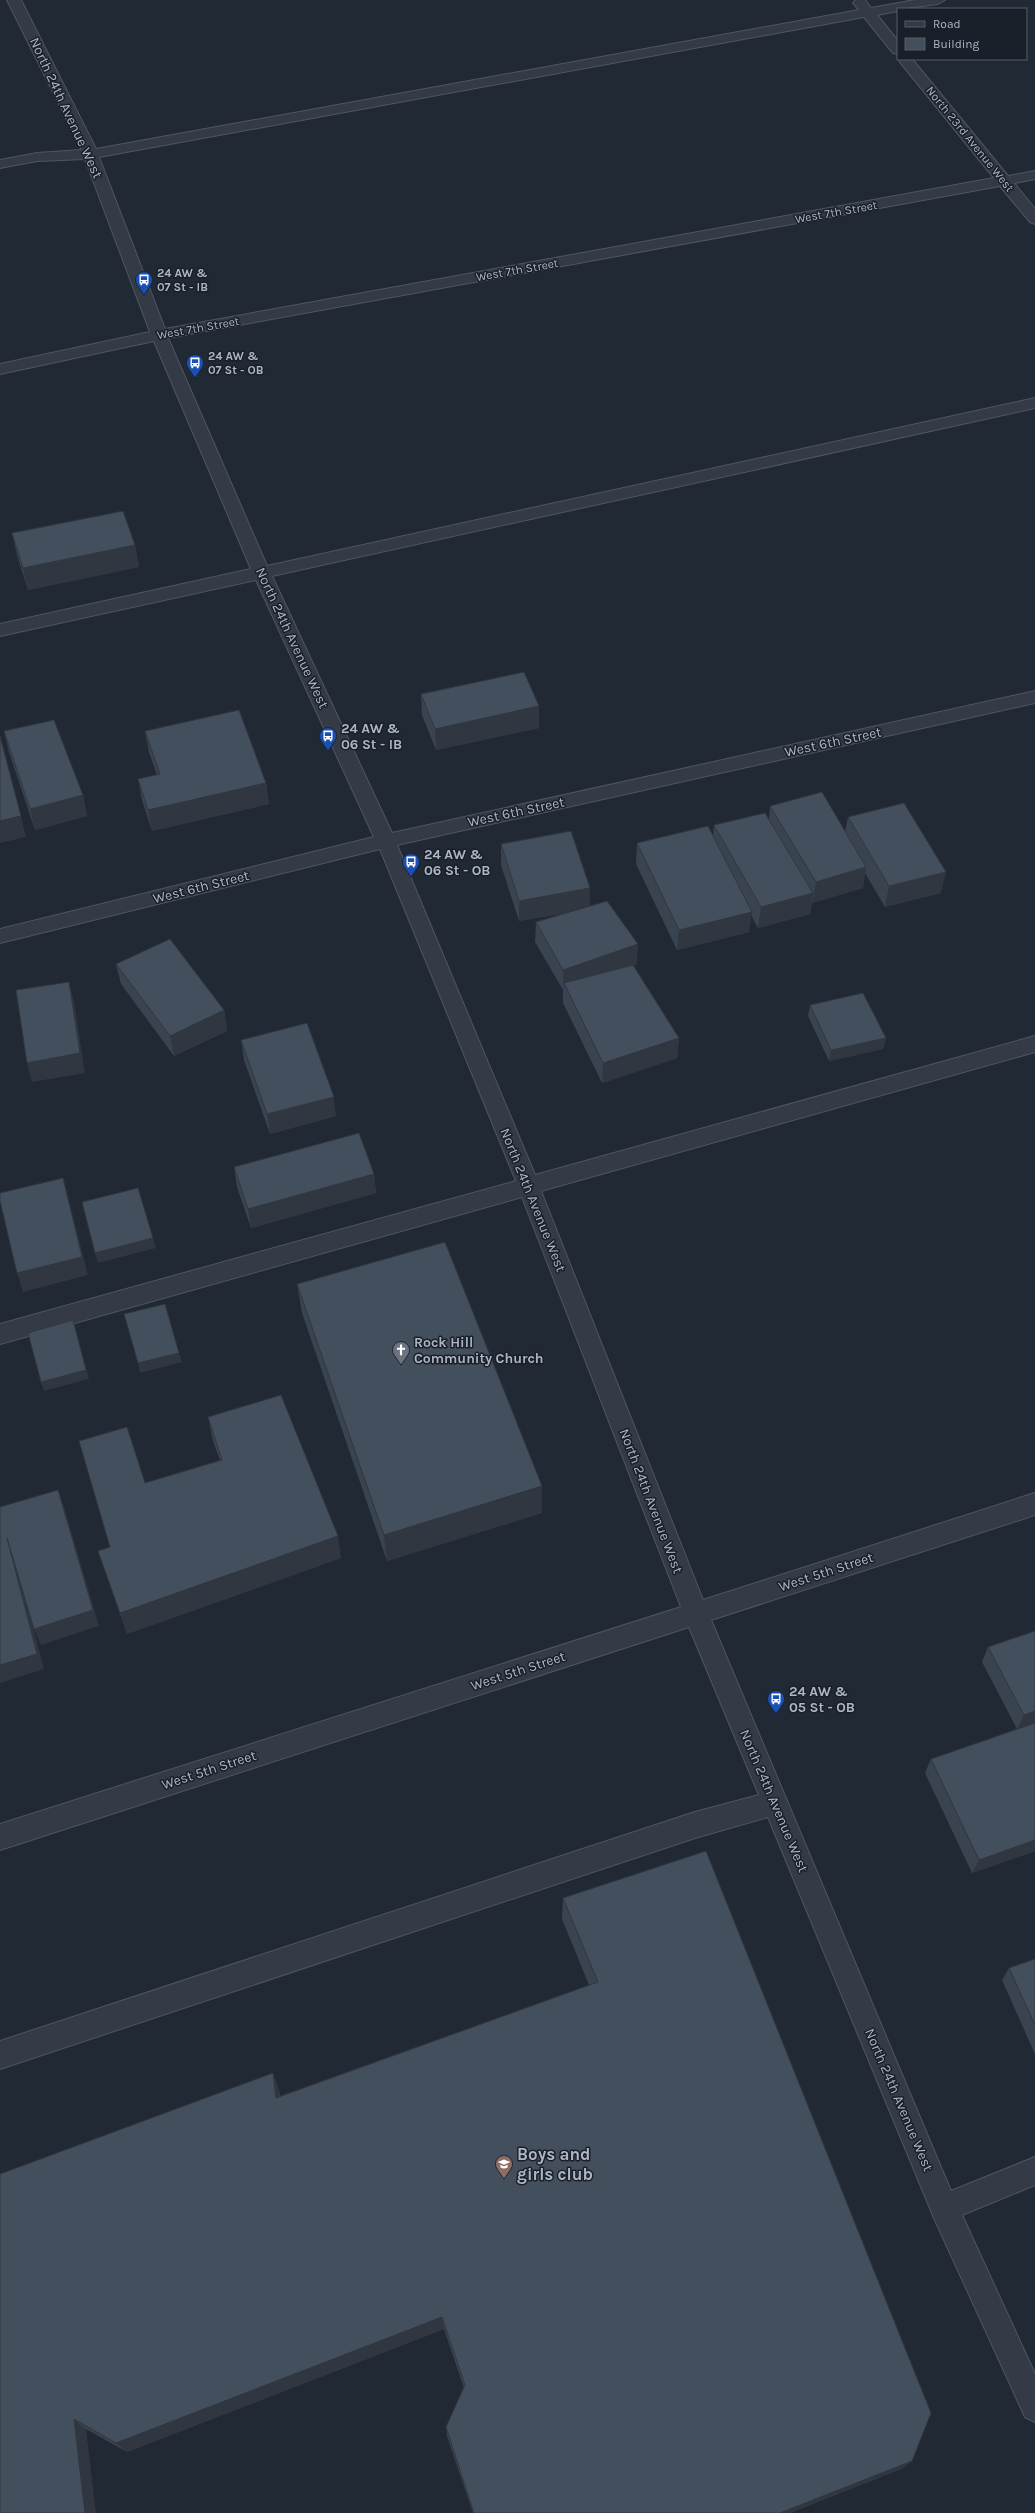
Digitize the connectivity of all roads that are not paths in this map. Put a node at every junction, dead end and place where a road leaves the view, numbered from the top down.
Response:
1 (14, 0) edge
2 (857, 0) edge
3 (938, 0) edge
4 (868, 13) junction
5 (897, 49) edge
6 (906, 60) edge
7 (91, 154) junction
8 (0, 164) edge
9 (1035, 175) edge
10 (1005, 182) junction
11 (1035, 219) edge
12 (159, 335) junction
13 (0, 369) edge
14 (1035, 403) edge
15 (261, 571) junction
16 (0, 630) edge
17 (1035, 697) edge
18 (386, 841) junction
19 (0, 936) edge
20 (1035, 1044) edge
21 (528, 1187) junction
22 (0, 1334) edge
23 (1035, 1504) edge
24 (696, 1614) junction
25 (775, 1803) junction
26 (0, 1837) edge
27 (0, 2055) edge
28 (1035, 2171) edge
29 (944, 2208) junction
30 (1035, 2407) edge

1 - 7 street, North 24th Avenue West
2 - 4 street
3 - 4 street
4 - 5 street
4 - 7 street
6 - 10 street, North 23rd Avenue West
7 - 8 street
7 - 12 street, North 24th Avenue West
9 - 10 street, West 7th Street
10 - 11 street, North 23rd Avenue West
10 - 12 street, West 7th Street
12 - 13 street, West 7th Street
12 - 15 street, North 24th Avenue West
14 - 15 street
15 - 16 street
15 - 18 street, North 24th Avenue West
17 - 18 street, West 6th Street
18 - 19 street, West 6th Street
18 - 21 street, North 24th Avenue West
20 - 21 street
21 - 22 street
21 - 24 street, North 24th Avenue West
23 - 24 street, West 5th Street
24 - 25 street, North 24th Avenue West
24 - 26 street, West 5th Street
25 - 27 street
25 - 29 street, North 24th Avenue West
28 - 29 street
29 - 30 street, North 24th Avenue West

